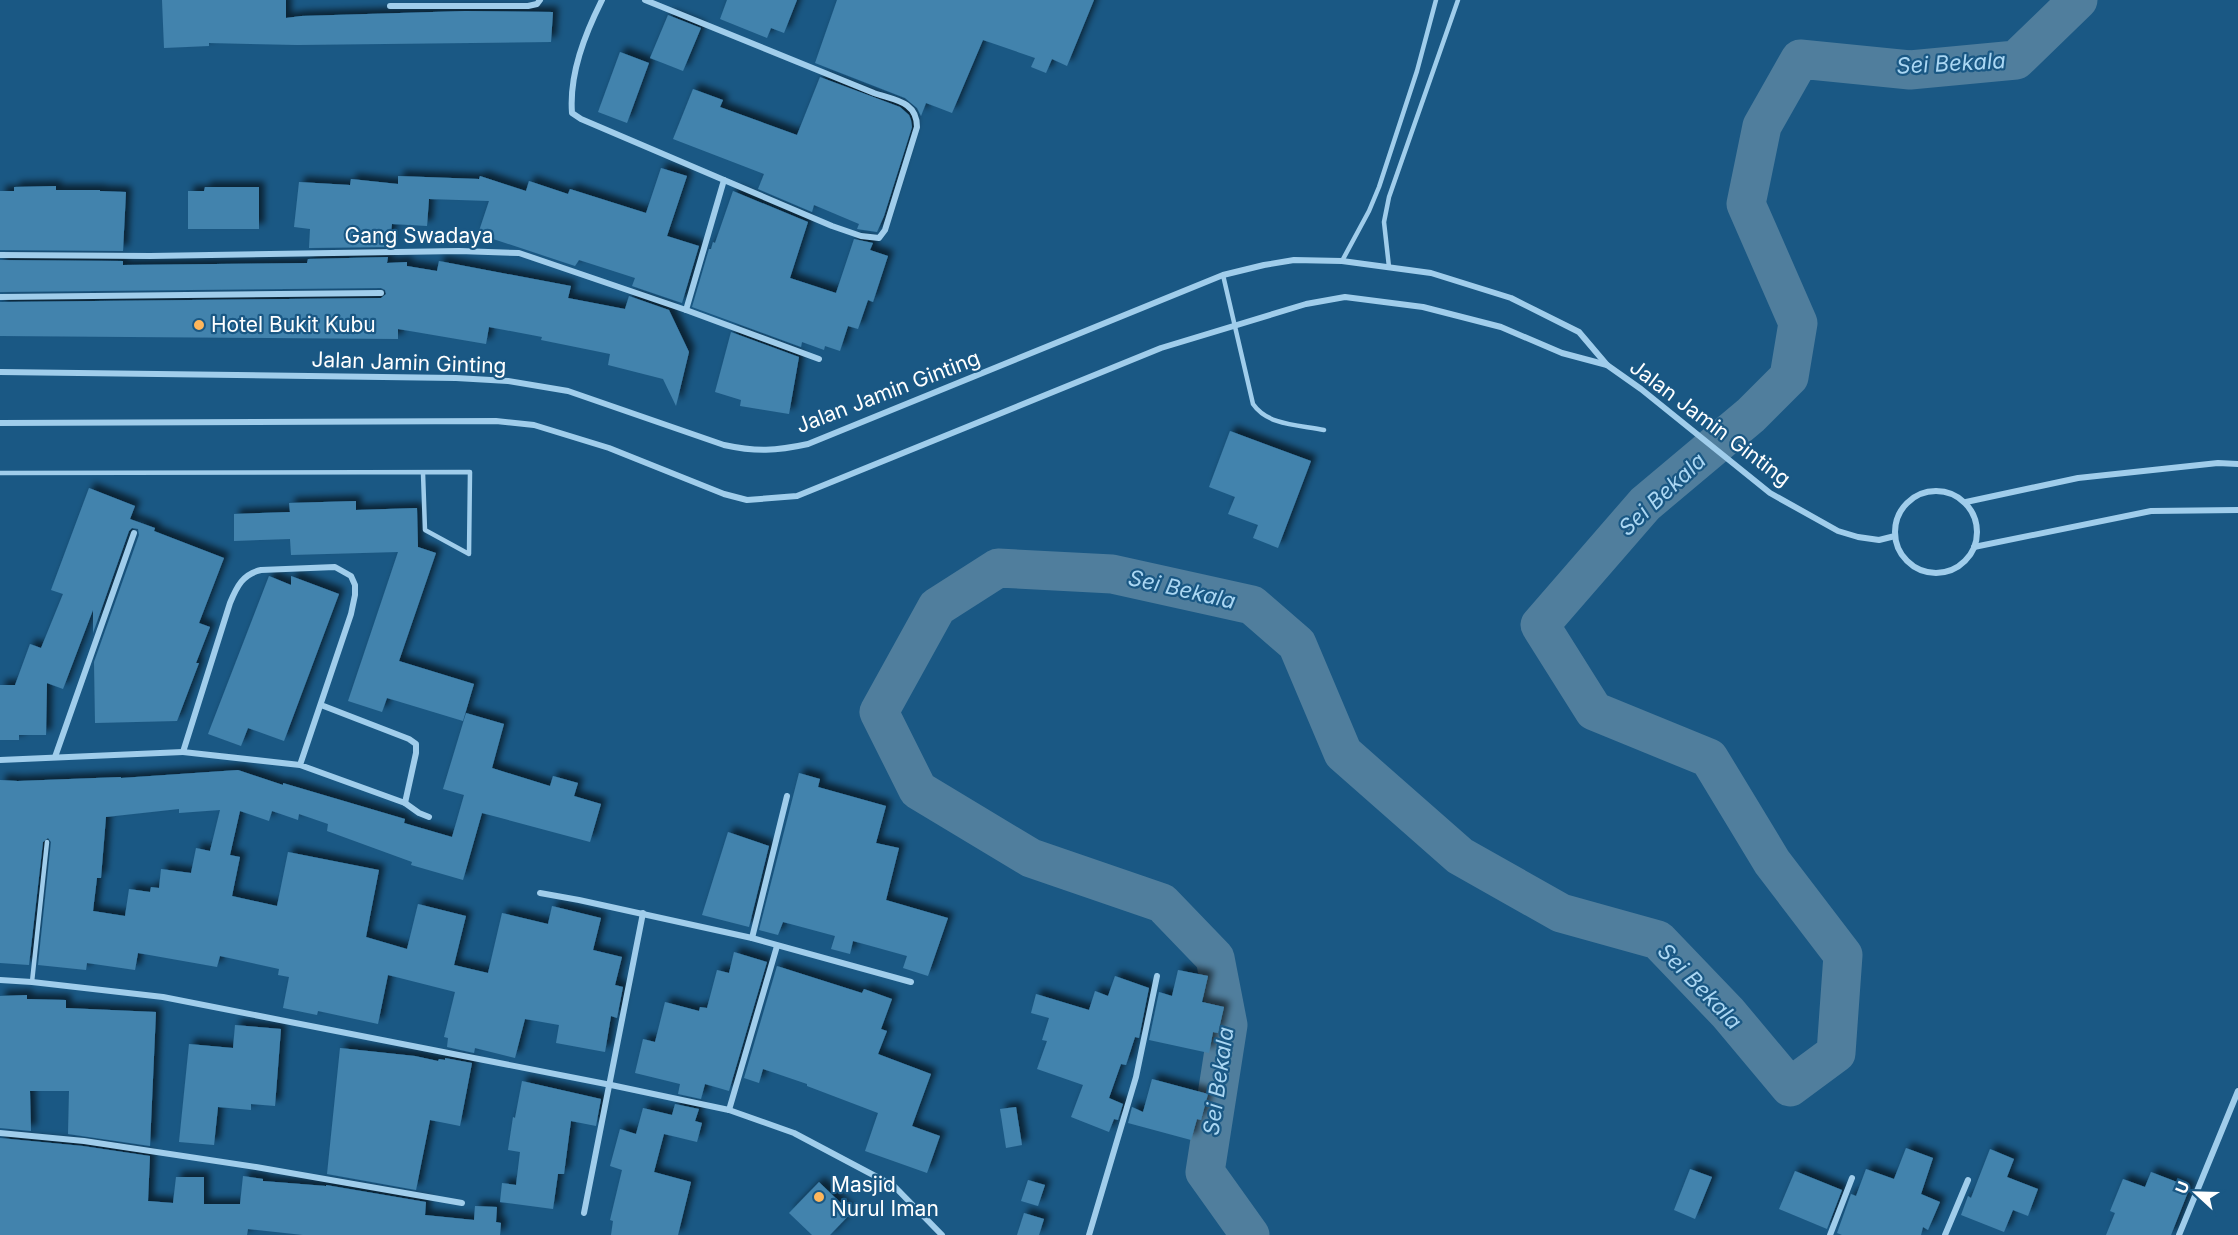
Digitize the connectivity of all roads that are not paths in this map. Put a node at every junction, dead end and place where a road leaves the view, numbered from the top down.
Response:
1 (540, 0) edge
2 (602, 0) edge
3 (645, 0) edge
4 (1436, 0) edge
5 (1458, 0) edge
6 (390, 6) dead end
7 (1417, 71) junction
8 (1431, 76) junction
9 (724, 180) junction
10 (0, 255) edge
11 (1342, 261) junction
12 (1389, 267) junction
13 (1223, 275) junction
14 (381, 293) dead end
15 (0, 297) edge
16 (686, 310) junction
17 (1235, 325) junction
18 (819, 359) dead end
19 (1606, 365) junction
20 (0, 372) edge
21 (0, 423) edge
22 (1324, 430) dead end
23 (2238, 464) edge
24 (0, 473) edge
25 (423, 473) junction
26 (1966, 502) junction
27 (2238, 510) edge
28 (134, 533) dead end
29 (1895, 536) junction
30 (1974, 547) junction
31 (321, 705) junction
32 (183, 752) junction
33 (55, 757) junction
34 (0, 760) edge
35 (300, 765) junction
36 (786, 796) dead end
37 (405, 803) junction
38 (429, 817) dead end
39 (47, 842) dead end
40 (540, 893) dead end
41 (643, 914) junction
42 (752, 938) junction
43 (777, 946) junction
44 (1157, 976) dead end
45 (0, 980) edge
46 (32, 982) junction
47 (911, 982) dead end
48 (611, 1085) junction
49 (2238, 1091) edge
50 (729, 1110) junction
51 (0, 1132) edge
52 (1852, 1178) dead end
53 (1968, 1180) dead end
54 (462, 1203) dead end
55 (584, 1213) dead end
56 (942, 1235) edge
57 (1089, 1235) edge
58 (1830, 1235) edge
59 (1945, 1235) edge
60 (2179, 1235) edge

1 - 6 street
2 - 9 street
3 - 9 street
4 - 7 lane
5 - 8 lane
7 - 8 lane
7 - 11 lane
8 - 12 lane
9 - 16 street
10 - 16 street, Gang Swadaya
11 - 12 street, Jalan Jamin Ginting
11 - 13 street, Jalan Jamin Ginting
12 - 19 street, Jalan Jamin Ginting
13 - 17 lane
13 - 20 street, Jalan Jamin Ginting
14 - 15 street
16 - 18 street, Gang Swadaya
17 - 19 street, Jalan Jamin Ginting
17 - 21 street, Jalan Jamin Ginting
17 - 22 lane
19 - 29 street, Jalan Jamin Ginting
23 - 26 street
24 - 25 lane
25 - 25 lane
26 - 29 street
26 - 30 street
27 - 30 street
28 - 33 street
29 - 30 street
31 - 32 street
31 - 35 street
31 - 37 street
32 - 33 street
32 - 35 street
33 - 34 street
35 - 37 street
36 - 42 street
37 - 38 street
39 - 46 lane
40 - 41 street
41 - 42 street
41 - 48 street
42 - 43 street
43 - 47 street
43 - 50 street
44 - 57 street
45 - 46 street
46 - 48 street
48 - 50 street
48 - 55 street
49 - 60 street
50 - 56 street
51 - 54 street
52 - 58 street
53 - 59 street

